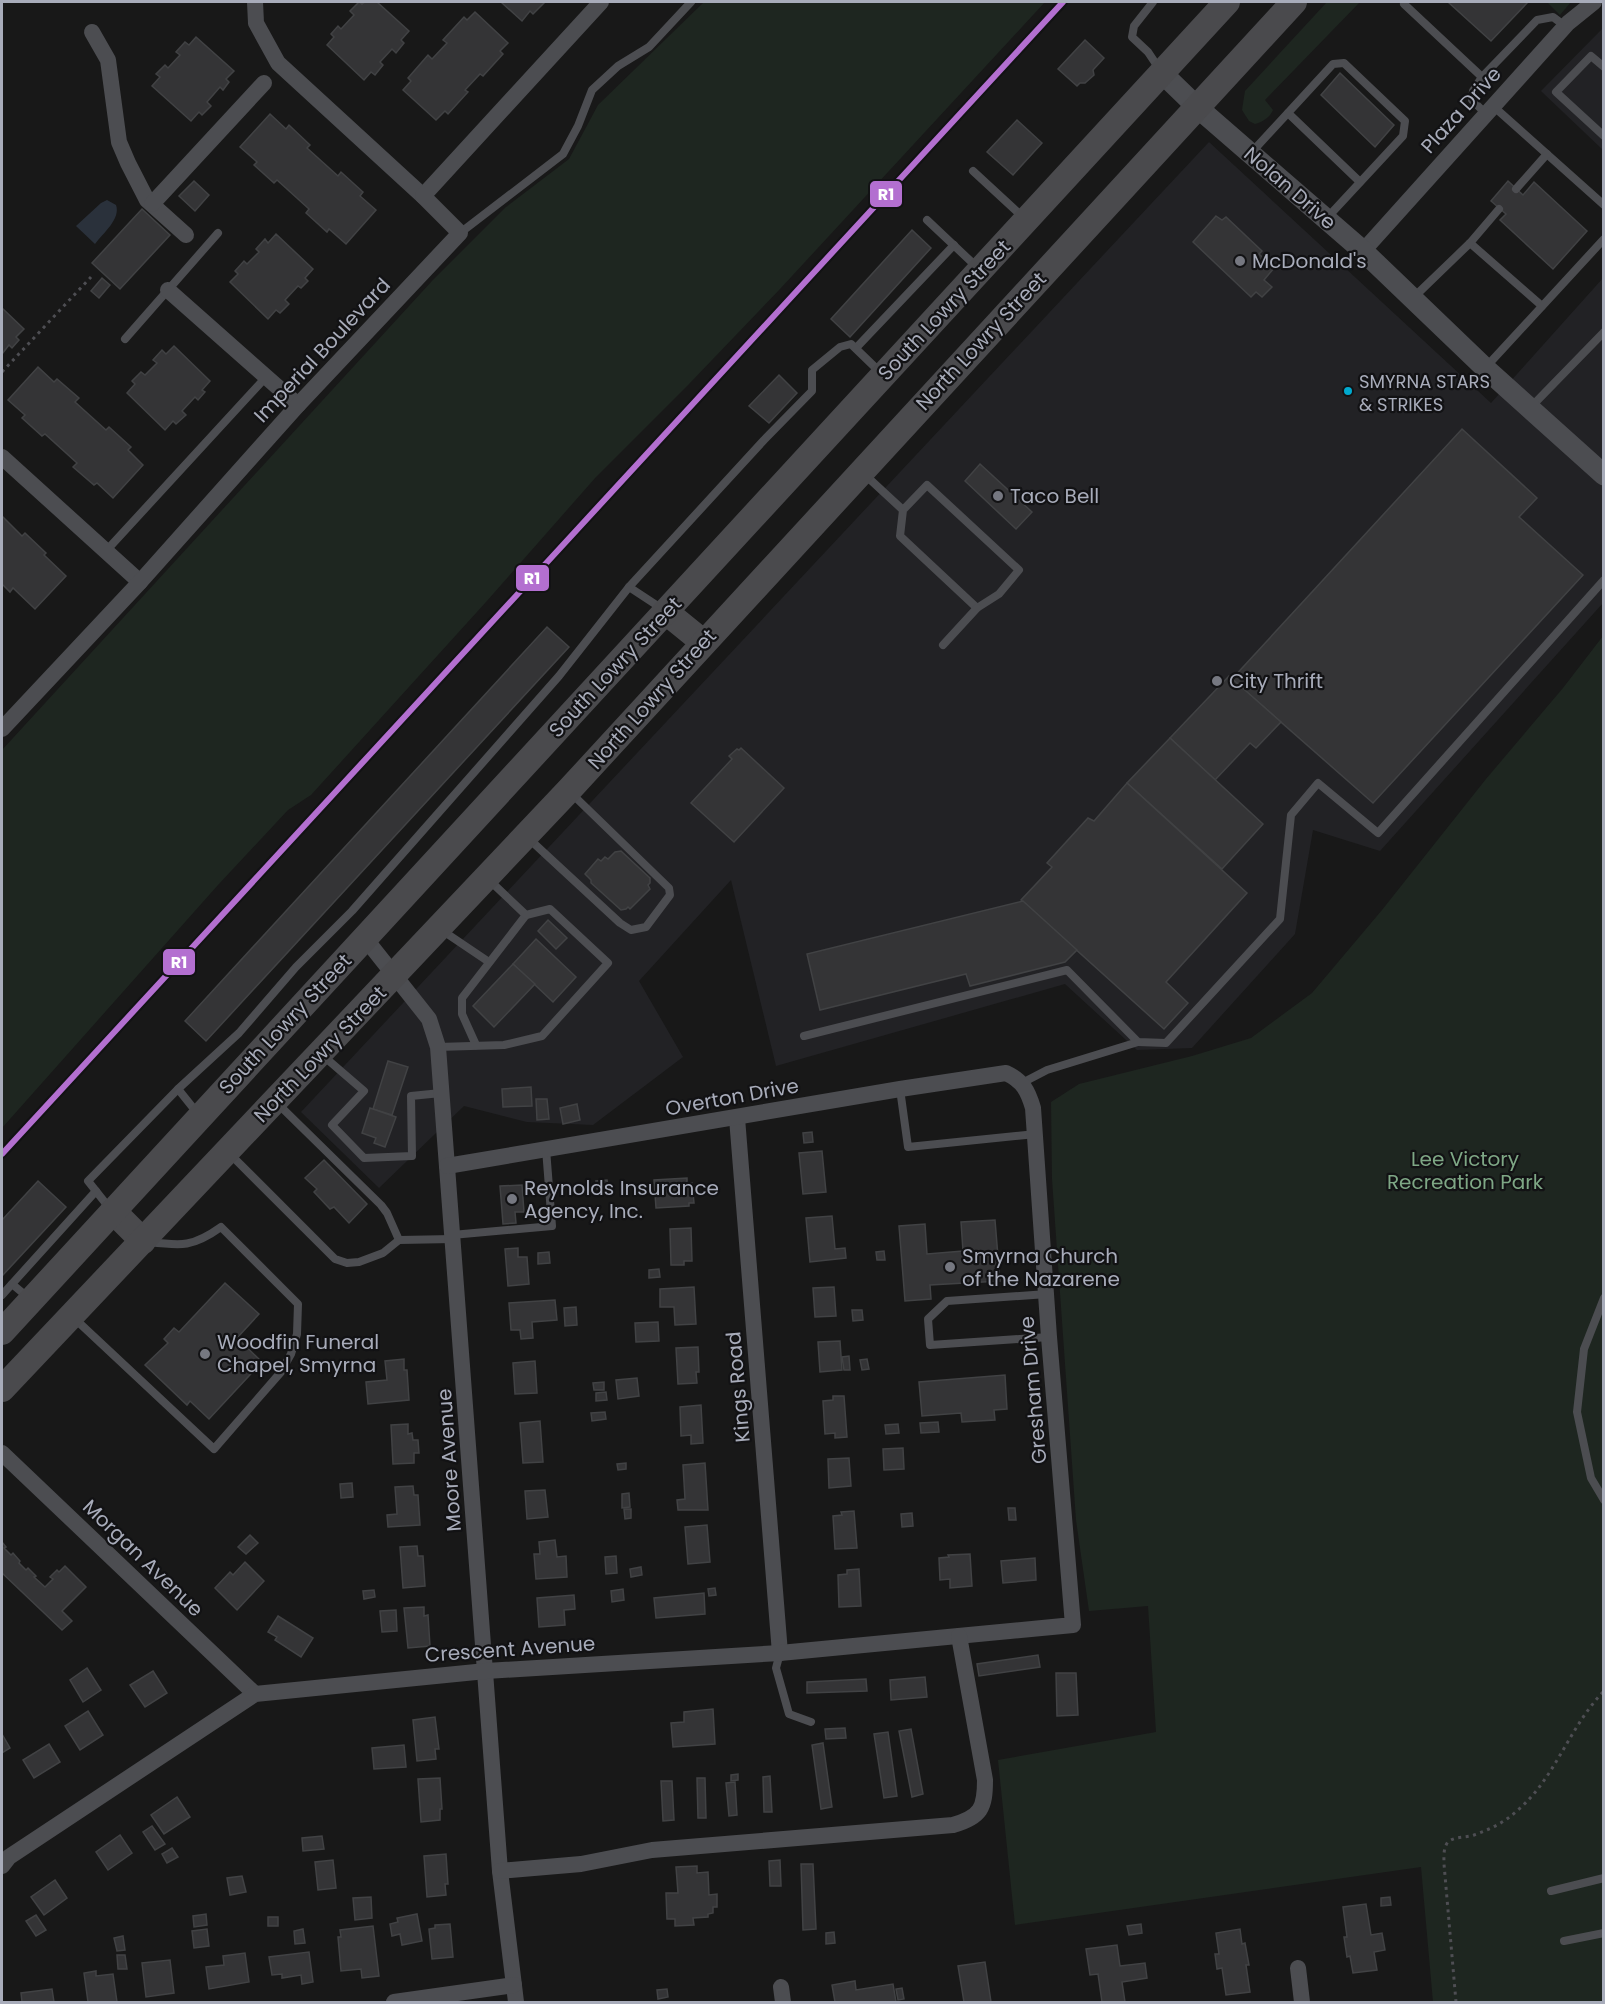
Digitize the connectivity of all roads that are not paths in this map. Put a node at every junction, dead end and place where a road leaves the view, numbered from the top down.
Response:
1 (255, 2) edge
2 (601, 2) edge
3 (691, 2) edge
4 (1153, 2) edge
5 (1227, 2) edge
6 (1294, 2) edge
7 (1594, 2) edge
8 (1404, 4) dead end
9 (1565, 26) junction
10 (92, 32) dead end
11 (1604, 67) edge
12 (1162, 73) junction
13 (1482, 77) junction
14 (264, 83) dead end
15 (1197, 107) junction
16 (1490, 110) junction
17 (1288, 113) junction
18 (1604, 136) edge
19 (1250, 153) junction
20 (1547, 154) junction
21 (973, 171) dead end
22 (1360, 182) junction
23 (1516, 189) dead end
24 (423, 196) junction
25 (152, 204) junction
26 (1604, 205) edge
27 (1499, 208) dead end
28 (1326, 219) junction
29 (927, 220) dead end
30 (1026, 220) junction
31 (218, 232) dead end
32 (460, 233) junction
33 (186, 236) dead end
34 (1604, 239) edge
35 (1470, 243) junction
36 (954, 245) junction
37 (1363, 251) junction
38 (981, 270) junction
39 (168, 290) junction
40 (1413, 299) junction
41 (1542, 306) junction
42 (1604, 332) edge
43 (125, 339) dead end
44 (856, 348) junction
45 (1485, 368) junction
46 (884, 375) junction
47 (266, 377) junction
48 (298, 405) junction
49 (1530, 408) junction
50 (2, 457) edge
51 (861, 471) junction
52 (1604, 475) edge
53 (903, 510) junction
54 (106, 551) junction
55 (1604, 580) edge
56 (140, 582) junction
57 (629, 587) junction
58 (977, 608) junction
59 (666, 612) junction
60 (703, 642) junction
61 (943, 645) dead end
62 (2, 729) edge
63 (569, 790) junction
64 (525, 835) junction
65 (486, 877) junction
66 (526, 915) junction
67 (439, 928) junction
68 (364, 937) junction
69 (489, 963) junction
70 (394, 976) junction
71 (804, 1036) dead end
72 (1138, 1042) junction
73 (476, 1045) junction
74 (438, 1047) junction
75 (321, 1053) junction
76 (1022, 1083) junction
77 (178, 1089) junction
78 (900, 1089) junction
79 (441, 1094) junction
80 (275, 1101) junction
81 (200, 1116) junction
82 (737, 1118) junction
83 (1036, 1134) junction
84 (546, 1149) junction
85 (227, 1152) junction
86 (447, 1166) junction
87 (96, 1191) junction
88 (112, 1212) junction
89 (452, 1237) junction
90 (399, 1240) junction
91 (143, 1241) junction
92 (60, 1251) junction
93 (12, 1284) junction
94 (1047, 1294) junction
95 (2, 1295) edge
96 (1604, 1298) edge
97 (31, 1300) junction
98 (72, 1315) junction
99 (2, 1332) edge
100 (1049, 1337) junction
101 (2, 1389) edge
102 (2, 1454) edge
103 (1604, 1500) edge
104 (1073, 1625) joint
105 (959, 1636) junction
106 (780, 1653) junction
107 (486, 1671) junction
108 (255, 1694) junction
109 (811, 1722) dead end
110 (2, 1866) edge
111 (500, 1871) junction
112 (1604, 1878) edge
113 (1551, 1891) dead end
114 (1604, 1933) edge
115 (1563, 1941) dead end
116 (1298, 1968) dead end
117 (514, 1985) junction
118 (394, 2002) edge
119 (516, 2002) edge
120 (1302, 2002) edge

1 - 24 street
2 - 24 street
3 - 32 lane
4 - 12 lane
5 - 12 main road, South Lowry Street
6 - 15 main road, North Lowry Street
7 - 9 street, Plaza Drive
8 - 13 lane
9 - 13 lane
9 - 16 street, Plaza Drive
10 - 25 street
11 - 18 lane
12 - 15 street, Nolan Drive
12 - 30 main road, South Lowry Street
13 - 16 lane
14 - 25 street
15 - 19 street, Nolan Drive
15 - 51 main road, North Lowry Street
16 - 20 lane
16 - 37 street, Plaza Drive
17 - 19 lane
17 - 22 lane
17 - 22 lane
19 - 28 street, Nolan Drive
20 - 23 lane
20 - 26 lane
21 - 30 lane
22 - 28 lane
24 - 32 street
25 - 33 street
27 - 35 lane
28 - 37 street, Nolan Drive
29 - 36 lane
30 - 38 main road, South Lowry Street
31 - 39 lane
32 - 48 street, Imperial Boulevard
34 - 41 lane
35 - 40 lane
35 - 41 lane
36 - 38 lane
36 - 44 lane
37 - 40 street, Nolan Drive
38 - 46 main road, South Lowry Street
39 - 43 lane
39 - 47 street
40 - 45 street, Nolan Drive
41 - 45 lane
42 - 49 lane
44 - 46 lane
44 - 57 lane
45 - 49 street, Nolan Drive
46 - 59 main road, South Lowry Street
47 - 48 street
47 - 54 lane
48 - 56 street, Imperial Boulevard
49 - 52 street, Nolan Drive
50 - 54 street
51 - 53 lane
51 - 60 main road, North Lowry Street
53 - 58 lane
53 - 58 lane
54 - 56 street
55 - 72 lane
56 - 62 street, Imperial Boulevard
57 - 59 lane
57 - 77 lane
58 - 61 lane
59 - 60 main road
59 - 68 main road, South Lowry Street
60 - 63 main road, North Lowry Street
63 - 64 main road, North Lowry Street
63 - 64 lane
64 - 65 main road, North Lowry Street
65 - 66 lane
65 - 67 main road, North Lowry Street
66 - 69 lane
66 - 73 lane
67 - 69 lane
67 - 70 main road, North Lowry Street
68 - 70 street, Moore Avenue
68 - 81 main road, South Lowry Street
69 - 73 lane
70 - 74 street, Moore Avenue
70 - 75 main road, North Lowry Street
71 - 72 lane
72 - 76 lane
73 - 74 lane
74 - 79 street, Moore Avenue
75 - 79 lane
75 - 80 main road, North Lowry Street
76 - 78 street, Overton Drive
76 - 83 street, Gresham Drive
77 - 81 lane
77 - 87 lane
78 - 82 street, Overton Drive
78 - 83 lane
79 - 86 street, Moore Avenue
80 - 85 main road, North Lowry Street
80 - 90 lane
81 - 88 main road, South Lowry Street
82 - 84 street, Overton Drive
82 - 106 street, Kings Road
83 - 94 street, Gresham Drive
84 - 86 street, Overton Drive
84 - 89 lane
85 - 90 lane
85 - 91 main road, North Lowry Street
86 - 89 street, Moore Avenue
87 - 88 lane
87 - 92 lane
88 - 91 main road
88 - 92 main road, South Lowry Street
89 - 90 lane
89 - 107 street, Moore Avenue
91 - 98 main road, North Lowry Street
91 - 98 lane
92 - 93 lane
92 - 97 main road, South Lowry Street
93 - 95 lane
93 - 97 lane
94 - 100 street, Gresham Drive
94 - 100 lane
96 - 103 lane
97 - 99 main road, South Lowry Street
98 - 101 main road, North Lowry Street
100 - 104 street, Gresham Drive
102 - 108 street, Morgan Avenue
104 - 105 street, Crescent Avenue
105 - 106 street, Crescent Avenue
105 - 111 street
106 - 107 street, Crescent Avenue
106 - 109 lane
107 - 108 street, Crescent Avenue
107 - 111 street, Moore Avenue
108 - 110 street, Crescent Avenue
111 - 117 street, Moore Avenue
112 - 113 lane
114 - 115 lane
116 - 120 street
117 - 118 street
117 - 119 street, Moore Avenue

